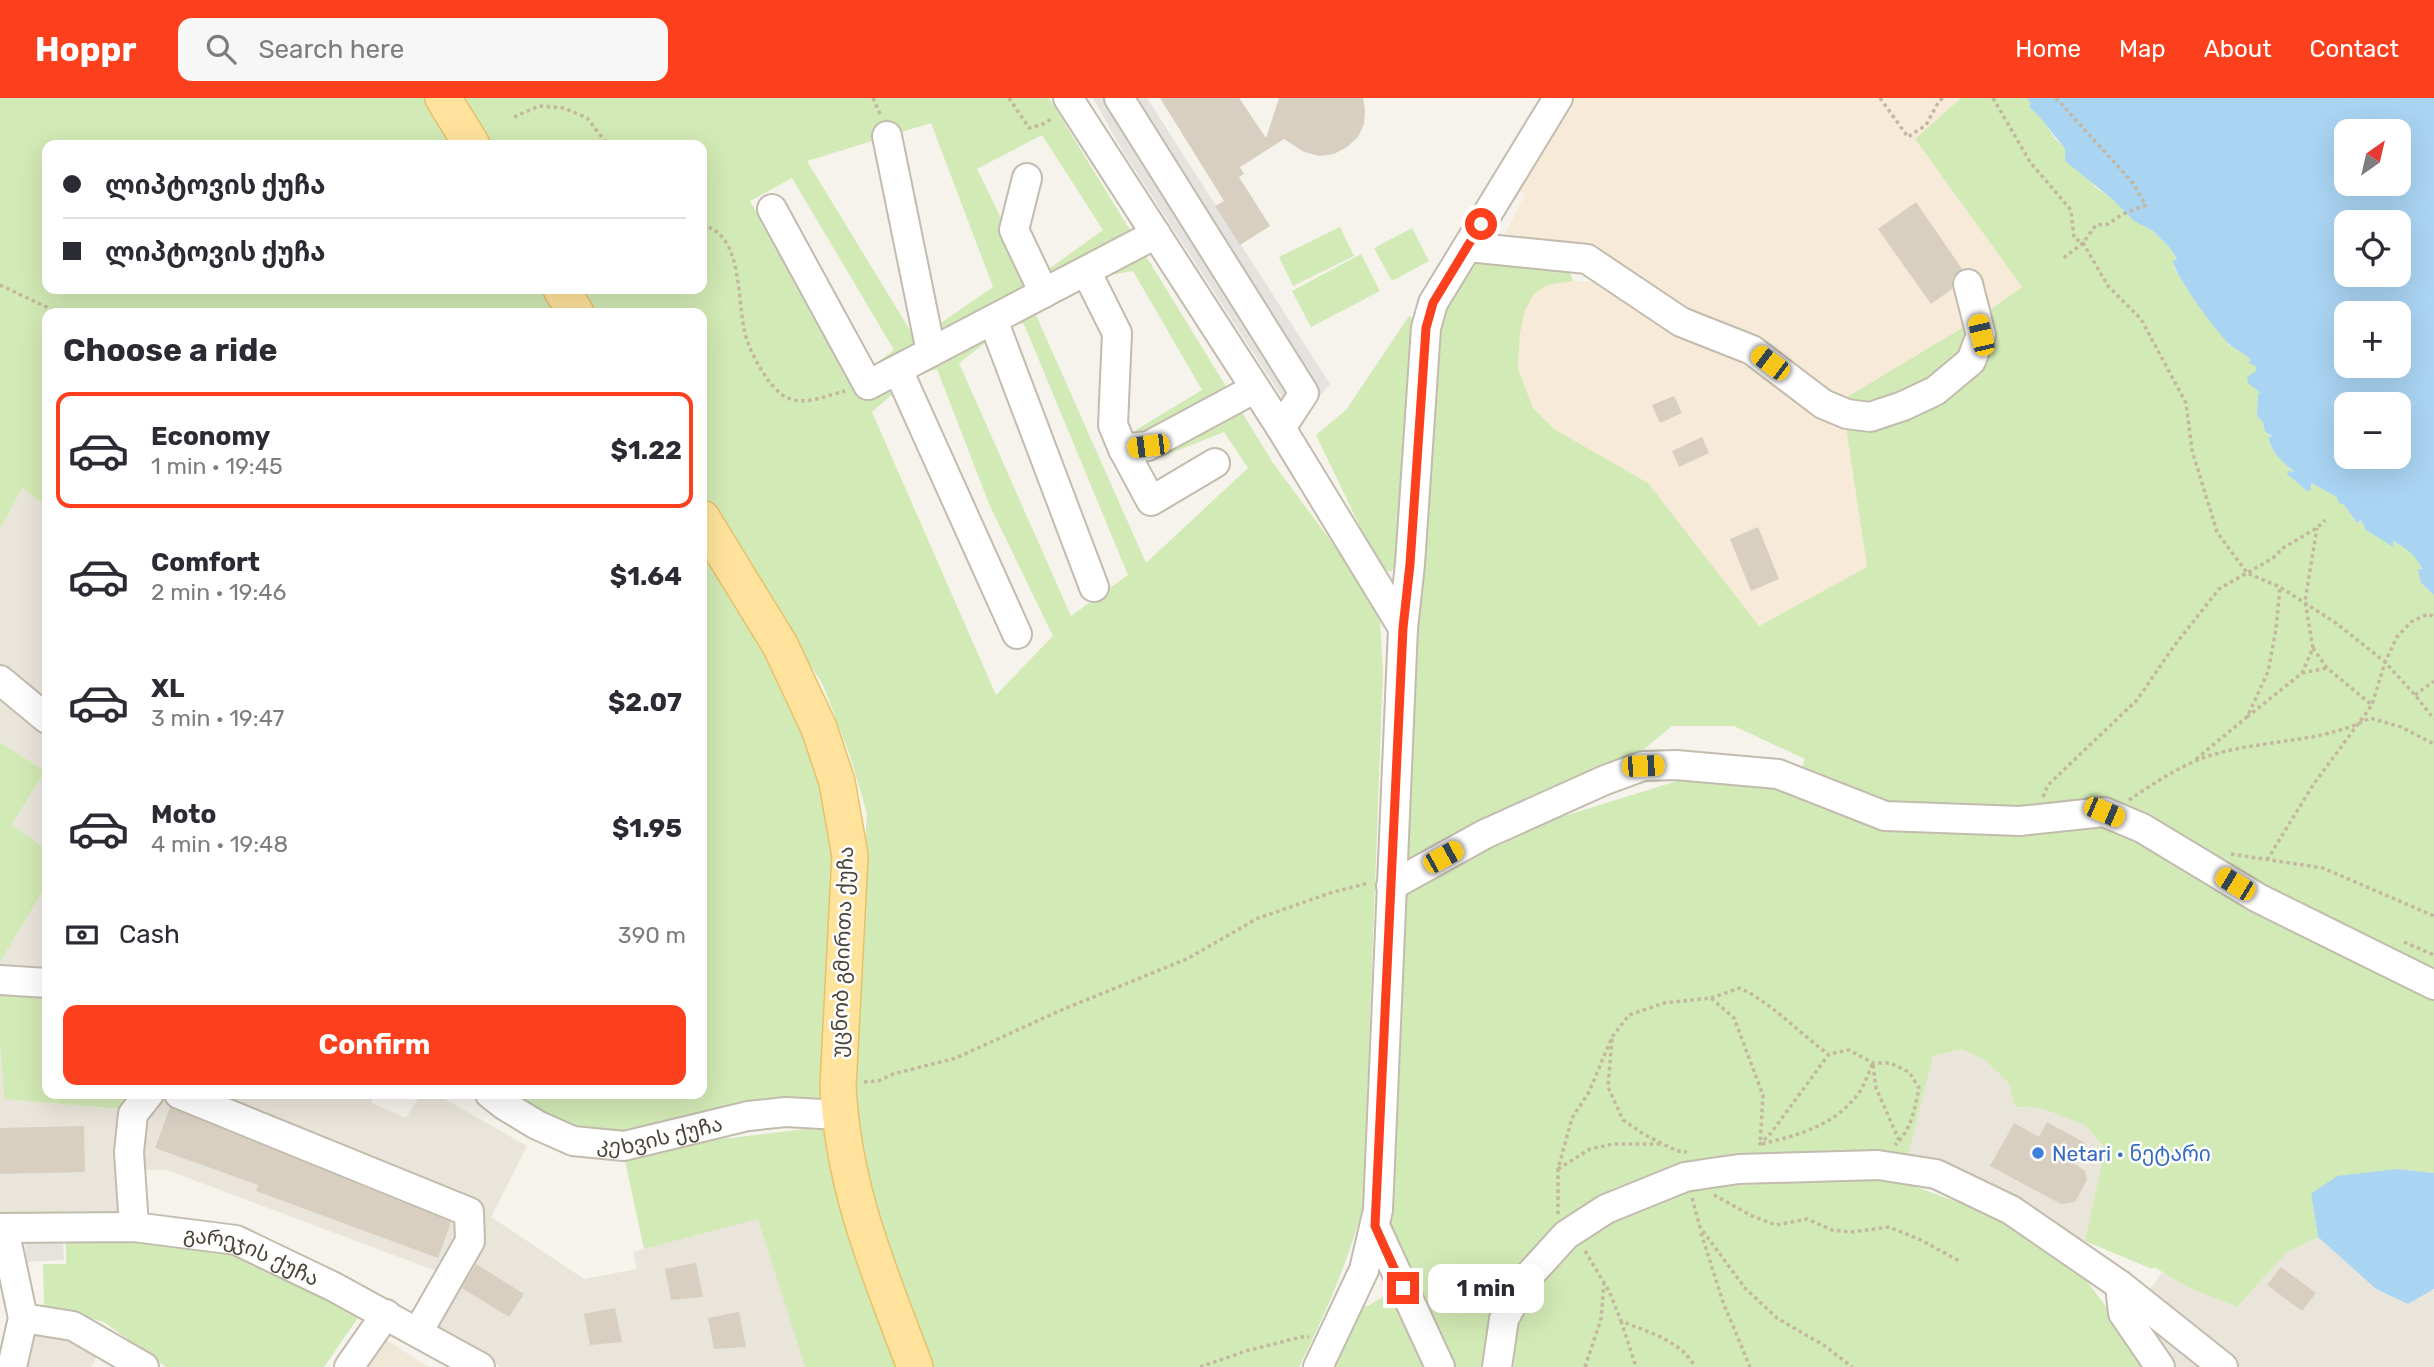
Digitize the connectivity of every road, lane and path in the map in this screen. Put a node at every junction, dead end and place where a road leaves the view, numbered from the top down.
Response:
1 (443, 98) edge
2 (1009, 98) edge
3 (1119, 98) edge
4 (1558, 98) edge
5 (1880, 98) edge
6 (1943, 98) edge
7 (1993, 98) edge
8 (2056, 98) edge
9 (1061, 108) edge
10 (514, 117) dead end
11 (887, 136) dead end
12 (469, 140) edge
13 (604, 140) edge
14 (1027, 178) dead end
15 (772, 209) dead end
16 (707, 226) edge
17 (1156, 234) junction
18 (2083, 243) junction
19 (1468, 247) junction
20 (2061, 260) dead end
21 (1224, 265) junction
22 (1086, 271) junction
23 (1968, 284) dead end
24 (0, 285) edge
25 (1189, 286) junction
26 (1044, 293) junction
27 (48, 308) edge
28 (993, 320) junction
29 (931, 352) junction
30 (898, 370) junction
31 (868, 385) junction
32 (1254, 388) junction
33 (1281, 428) junction
34 (1123, 449) junction
35 (1215, 463) dead end
36 (2325, 520) dead end
37 (707, 525) edge
38 (2317, 528) junction
39 (1410, 564) junction
40 (2247, 573) junction
41 (1370, 575) junction
42 (1094, 587) dead end
43 (2280, 587) junction
44 (2305, 601) junction
45 (2434, 617) edge
46 (1403, 628) junction
47 (1017, 634) dead end
48 (2313, 648) junction
49 (2385, 663) junction
50 (2328, 667) junction
51 (2302, 673) junction
52 (0, 680) edge
53 (2434, 681) edge
54 (2416, 695) junction
55 (2372, 705) junction
56 (42, 715) edge
57 (2247, 717) junction
58 (2434, 719) edge
59 (2355, 726) junction
60 (2434, 744) edge
61 (2194, 761) junction
62 (2104, 812) junction
63 (2034, 818) junction
64 (2227, 854) dead end
65 (2267, 860) junction
66 (1385, 883) junction
67 (2434, 916) edge
68 (0, 980) edge
69 (42, 983) edge
70 (2434, 985) edge
71 (1711, 998) junction
72 (1612, 1037) junction
73 (1829, 1054) junction
74 (1873, 1063) junction
75 (145, 1099) edge
76 (191, 1099) edge
77 (496, 1099) edge
78 (838, 1100) junction
79 (1899, 1141) junction
80 (1664, 1144) junction
81 (1759, 1144) junction
82 (1868, 1166) junction
83 (1558, 1169) junction
84 (1912, 1170) junction
85 (1698, 1175) junction
86 (1375, 1226) junction
87 (134, 1227) junction
88 (1700, 1227) junction
89 (2, 1228) edge
90 (1563, 1238) junction
91 (1961, 1262) dead end
92 (1604, 1282) junction
93 (2120, 1285) junction
94 (1403, 1288) junction
95 (1354, 1294) junction
96 (386, 1314) junction
97 (23, 1318) junction
98 (1621, 1321) junction
99 (418, 1332) junction
100 (1318, 1338) dead end
101 (1439, 1366) edge
102 (12, 1367) edge
103 (144, 1367) edge
104 (349, 1367) edge
105 (480, 1367) edge
106 (915, 1367) edge
107 (1200, 1367) edge
108 (1318, 1367) edge
109 (1497, 1367) edge
110 (1585, 1367) edge
111 (1636, 1367) edge
112 (1695, 1367) edge
113 (1750, 1367) edge
114 (1852, 1367) edge
115 (2160, 1367) edge
116 (2223, 1367) edge

1 - 12 main road
2 - 9 path
3 - 21 street
4 - 19 street
5 - 6 path
7 - 18 path
8 - 18 path
9 - 17 street
10 - 13 path
11 - 29 street
14 - 26 street
15 - 31 street
16 - 31 path
17 - 22 street
17 - 25 street
18 - 20 path
18 - 40 path
19 - 23 street
19 - 39 street
21 - 25 street
21 - 33 street
22 - 26 street
22 - 34 street
24 - 27 path
25 - 32 street
26 - 28 street
28 - 29 street
28 - 42 street
29 - 30 street
30 - 31 street
30 - 47 street
32 - 33 street
32 - 34 street
33 - 41 street
34 - 35 street
36 - 38 path
37 - 78 main road, უცნობ გმირთა ქუჩა
38 - 40 path
38 - 44 path
39 - 41 street
39 - 46 street
40 - 43 path
40 - 63 path
41 - 46 street
43 - 44 path
43 - 57 path
44 - 48 path
44 - 49 path
45 - 49 path
46 - 66 street
48 - 50 path
48 - 51 path
49 - 54 path
49 - 55 path
50 - 51 path
50 - 55 path
51 - 57 path
52 - 56 street
53 - 54 path
54 - 58 path
55 - 59 path
57 - 61 path
59 - 60 path
59 - 61 path
59 - 65 path
61 - 62 path
62 - 63 street
62 - 70 street
63 - 66 street
64 - 65 path
65 - 67 path
66 - 78 path
66 - 86 street
68 - 69 street
71 - 72 path
71 - 73 path
71 - 81 path
72 - 80 path
72 - 83 path
73 - 74 path
73 - 81 path
74 - 79 path
74 - 79 path
74 - 81 path
75 - 87 street
76 - 99 street
77 - 78 street, კეხვის ქუჩა
78 - 106 main road, უცნობ გმირთა ქუჩა
79 - 82 path
79 - 84 path
80 - 83 path
80 - 85 path
82 - 84 street
82 - 85 street
83 - 90 path
84 - 93 street
85 - 88 path
85 - 90 street
85 - 91 path
86 - 94 street
86 - 95 street
87 - 89 street, გარეჯის ქუჩა
87 - 96 street, გარეჯის ქუჩა
88 - 113 path
88 - 114 path
89 - 97 street
90 - 92 path
90 - 109 street
92 - 98 path
92 - 110 path
93 - 115 street
93 - 116 street
94 - 95 street
94 - 101 street
95 - 108 street
96 - 99 street, გარეჯის ქუჩა
96 - 104 street
97 - 102 street
97 - 103 street
98 - 111 path
98 - 112 path
99 - 105 street, გარეჯის ქუჩა
100 - 107 path

